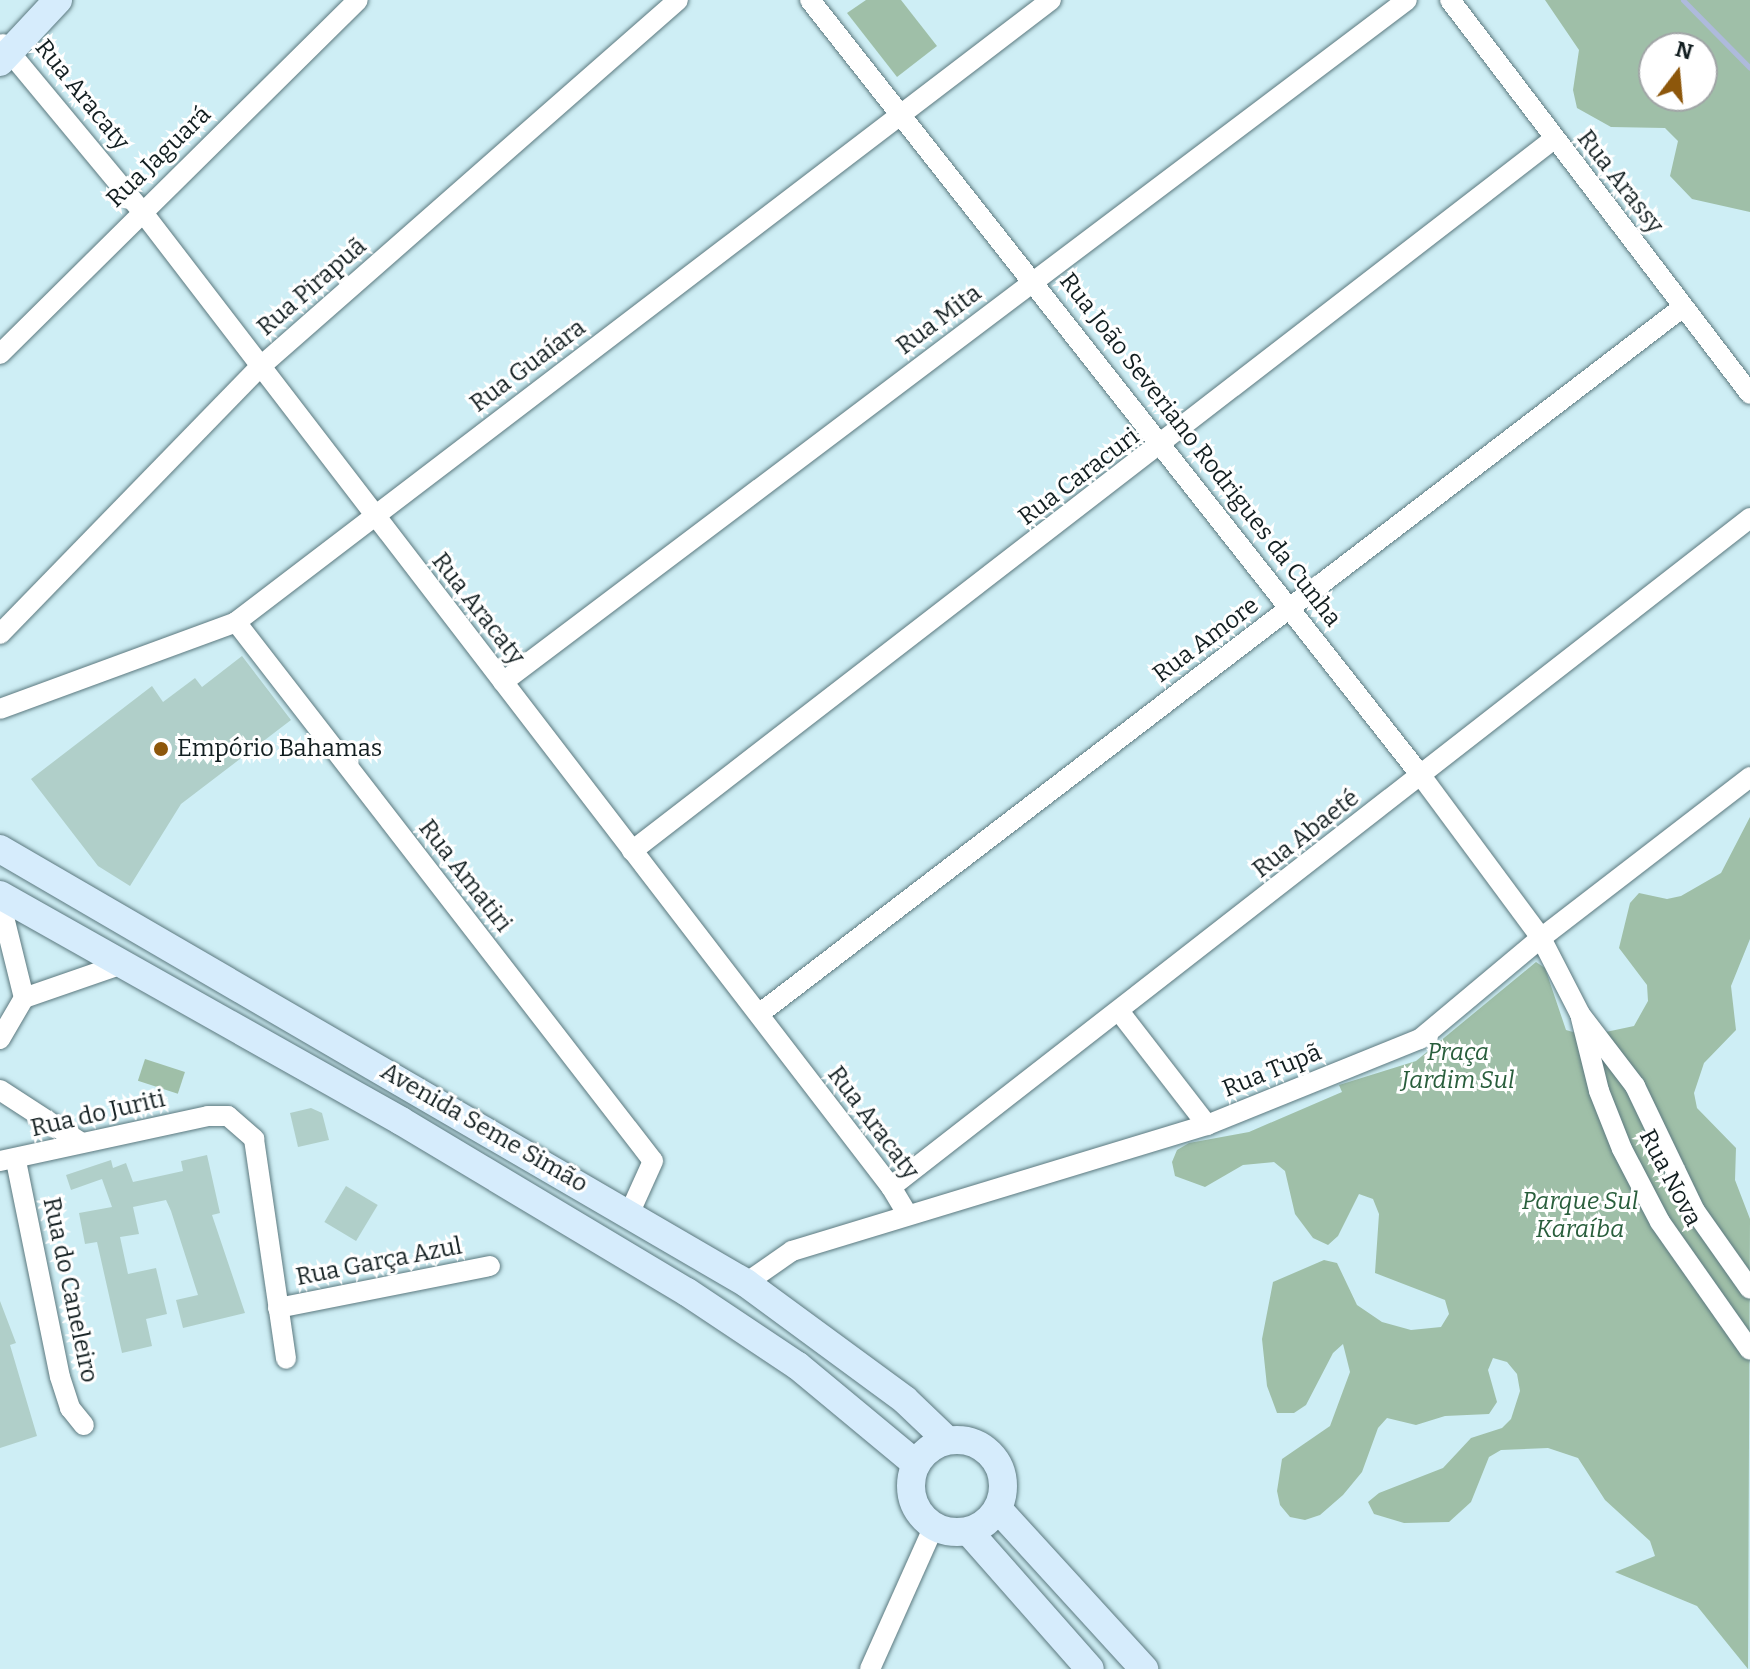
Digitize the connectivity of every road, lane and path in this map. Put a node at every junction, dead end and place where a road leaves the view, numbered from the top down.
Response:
1 (58, 0) edge
2 (358, 0) edge
3 (678, 0) edge
4 (810, 0) edge
5 (1051, 0) edge
6 (1407, 0) edge
7 (1450, 0) edge
8 (4, 51) edge
9 (901, 114) junction
10 (1554, 139) junction
11 (141, 210) junction
12 (1035, 281) junction
13 (1683, 307) junction
14 (0, 354) edge
15 (260, 367) junction
16 (1750, 394) edge
17 (1162, 446) junction
18 (373, 517) junction
19 (1750, 518) edge
20 (1290, 609) junction
21 (236, 622) junction
22 (0, 634) edge
23 (503, 682) junction
24 (0, 709) edge
25 (1422, 777) junction
26 (1750, 777) edge
27 (0, 849) edge
28 (632, 851) junction
29 (0, 898) edge
30 (1541, 938) junction
31 (122, 964) junction
32 (24, 998) junction
33 (1119, 1011) junction
34 (759, 1014) junction
35 (1580, 1014) junction
36 (0, 1039) edge
37 (353, 1053) junction
38 (287, 1057) junction
39 (0, 1090) edge
40 (1207, 1125) junction
41 (80, 1142) junction
42 (8, 1161) edge
43 (891, 1187) junction
44 (630, 1212) junction
45 (907, 1214) junction
46 (490, 1266) dead end
47 (746, 1283) junction
48 (1750, 1289) edge
49 (278, 1308) junction
50 (1750, 1350) edge
51 (286, 1359) dead end
52 (84, 1425) dead end
53 (946, 1439) junction
54 (915, 1463) junction
55 (998, 1509) junction
56 (934, 1526) junction
57 (970, 1533) junction
58 (870, 1669) edge
59 (1090, 1669) edge
60 (1144, 1669) edge

1 - 8 main road
2 - 11 street, Rua Jaguará
3 - 15 street, Rua Pirapuã
4 - 9 street, Rua João Severiano Rodrigues da Cunha
5 - 9 street, Rua Guaíara
6 - 12 street, Rua Mita
7 - 10 street, Rua Arassy
8 - 11 street, Rua Aracaty
9 - 12 street, Rua João Severiano Rodrigues da Cunha
9 - 18 street, Rua Guaíara
10 - 13 street, Rua Arassy
10 - 17 street, Rua Caracuri
11 - 14 street, Rua Jaguará
11 - 15 street, Rua Aracaty
12 - 17 street, Rua João Severiano Rodrigues da Cunha
12 - 23 street, Rua Mita
13 - 16 street, Rua Arassy
13 - 20 street, Rua Amore
15 - 18 street, Rua Aracaty
15 - 22 street, Rua Pirapuã
17 - 20 street, Rua João Severiano Rodrigues da Cunha
17 - 28 street, Rua Caracuri
18 - 21 street, Rua Guaíara
18 - 23 street, Rua Aracaty
19 - 25 street, Rua Abaeté
20 - 25 street, Rua João Severiano Rodrigues da Cunha
20 - 34 street, Rua Amore
21 - 24 street, Rua Guaíara
21 - 44 street, Rua Amatiri
23 - 28 street, Rua Aracaty
25 - 30 street, Rua João Severiano Rodrigues da Cunha
25 - 33 street, Rua Abaeté
26 - 30 street, Rua Tupã
27 - 37 main road, Avenida Seme Simão
28 - 34 street, Rua Aracaty
29 - 31 main road, Avenida Seme Simão
29 - 32 street
30 - 35 street, Rua Nova
30 - 40 street, Rua Tupã
31 - 32 street
31 - 38 main road, Avenida Seme Simão
32 - 36 street
33 - 40 street
33 - 43 street, Rua Abaeté
34 - 43 street, Rua Aracaty
35 - 48 street, Rua Nova
35 - 50 street, Rua Nova
37 - 38 main road
37 - 44 main road, Avenida Seme Simão
38 - 54 main road, Avenida Seme Simão
39 - 41 street
40 - 45 street, Rua Tupã
41 - 42 street, Rua do Juriti
41 - 49 street, Rua do Juriti
42 - 52 street, Rua do Caneleiro
43 - 45 street, Rua Aracaty
44 - 47 main road, Avenida Seme Simão
45 - 47 street, Rua Tupã
46 - 49 street, Rua Garça Azul
47 - 53 main road, Avenida Seme Simão
49 - 51 street
53 - 54 main road
53 - 55 main road
54 - 56 main road
55 - 57 main road
55 - 60 main road
56 - 57 main road
56 - 58 street
57 - 59 main road

